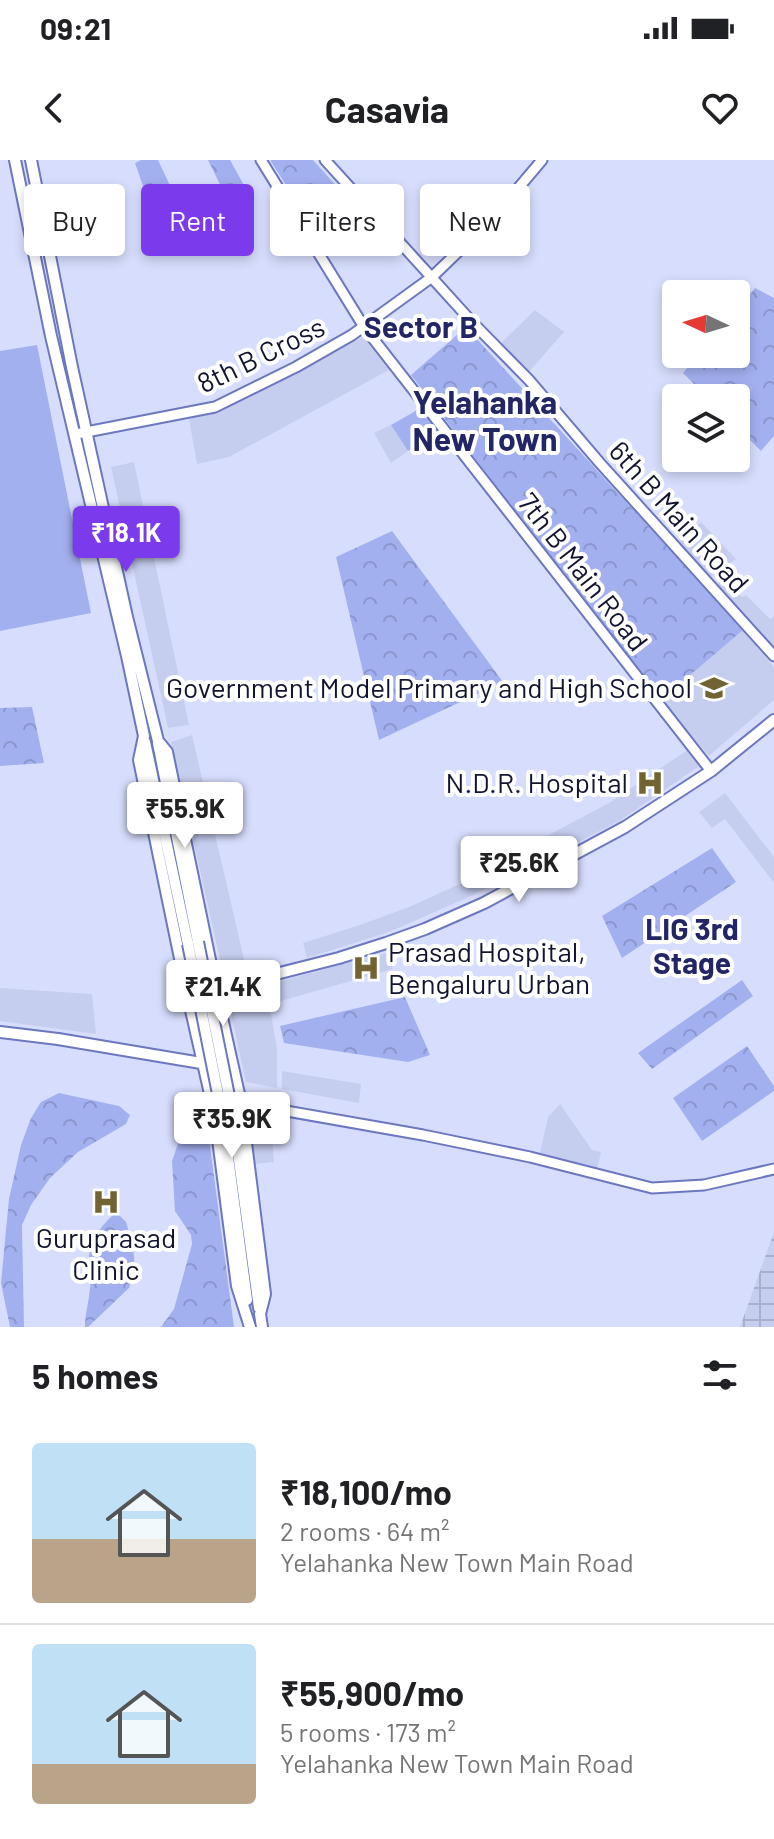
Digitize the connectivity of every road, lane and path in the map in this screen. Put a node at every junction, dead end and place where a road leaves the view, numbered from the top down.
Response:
1 (15, 160) edge
2 (31, 160) edge
3 (261, 160) edge
4 (325, 160) edge
5 (542, 160) edge
6 (432, 277) junction
7 (364, 327) junction
8 (82, 433) junction
9 (774, 656) edge
10 (774, 720) edge
11 (144, 736) junction
12 (158, 741) junction
13 (711, 771) junction
14 (193, 943) junction
15 (217, 989) junction
16 (188, 997) junction
17 (0, 1032) edge
18 (232, 1059) junction
19 (204, 1064) junction
20 (241, 1103) junction
21 (223, 1117) junction
22 (774, 1169) edge
23 (260, 1314) junction
24 (250, 1325) edge
25 (262, 1327) edge

1 - 8 main road
2 - 8 main road
3 - 7 street, 7th B Main Road
4 - 6 street, 6th B Main Road
5 - 6 street, 8th B Cross
6 - 7 street, 8th B Cross
6 - 9 street, 6th B Main Road
7 - 8 street, 8th B Cross
7 - 13 street, 7th B Main Road
8 - 11 main road
8 - 12 main road
10 - 13 main road
11 - 14 main road
11 - 16 main road
12 - 14 main road
12 - 15 main road
13 - 15 main road
14 - 21 main road, bridge
15 - 16 main road
15 - 18 main road
16 - 19 main road
17 - 19 main road
18 - 19 main road
18 - 20 main road
19 - 21 main road
20 - 21 street
20 - 22 street
20 - 23 main road
21 - 23 main road
21 - 24 main road
23 - 25 main road

